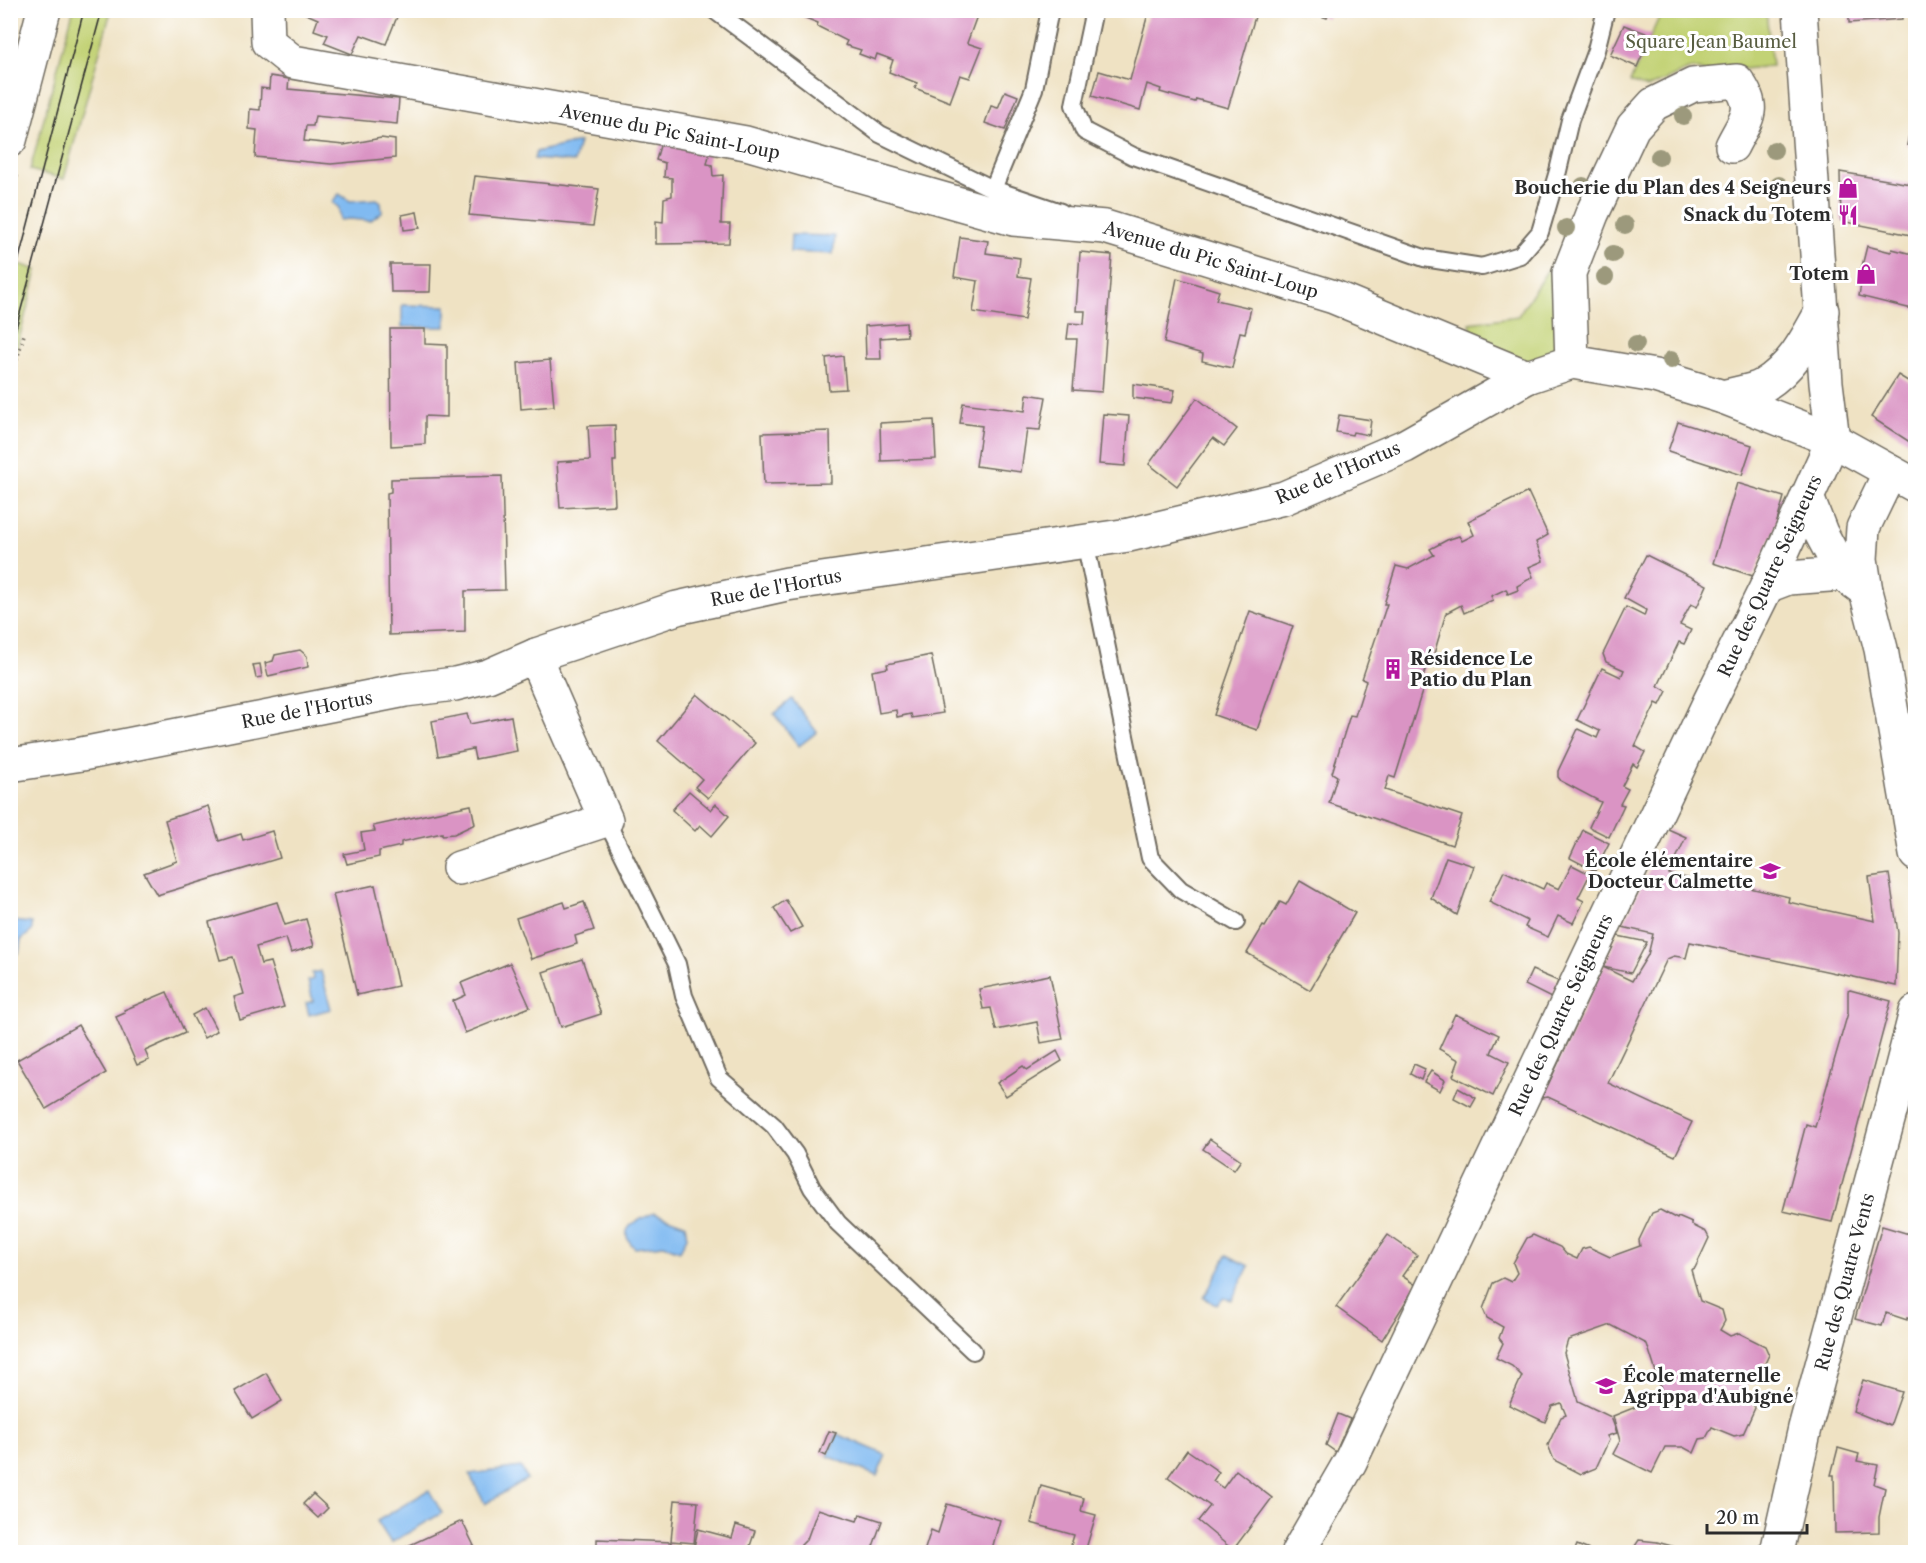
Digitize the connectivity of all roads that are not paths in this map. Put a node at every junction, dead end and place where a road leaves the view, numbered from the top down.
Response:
1 (44, 10) edge
2 (267, 10) edge
3 (714, 10) edge
4 (1050, 10) edge
5 (1094, 10) edge
6 (1606, 10) edge
7 (1800, 10) edge
8 (10, 140) edge
9 (1732, 146) dead end
10 (993, 189) junction
11 (1105, 226) junction
12 (1822, 311) junction
13 (1572, 362) junction
14 (1527, 377) junction
15 (1723, 396) junction
16 (1833, 440) junction
17 (1903, 479) edge
18 (1807, 497) junction
19 (1085, 541) junction
20 (1855, 582) junction
21 (1767, 586) junction
22 (536, 656) junction
23 (10, 765) edge
24 (606, 819) junction
25 (1916, 854) edge
26 (459, 868) dead end
27 (1236, 922) dead end
28 (1916, 1012) edge
29 (973, 1350) dead end
30 (1298, 1552) edge
31 (1777, 1552) edge

1 - 8 street
2 - 11 street, Avenue du Pic Saint-Loup
3 - 10 lane
4 - 10 lane
5 - 6 lane
7 - 12 street
9 - 13 street
10 - 11 lane
11 - 14 street, Avenue du Pic Saint-Loup
12 - 15 street
12 - 16 street
13 - 14 street
13 - 15 street
14 - 19 street, Rue de l'Hortus
15 - 16 street
16 - 17 street
16 - 18 street, Rue des Quatre Seigneurs
17 - 20 street
18 - 20 street
18 - 21 street, Rue des Quatre Seigneurs
19 - 22 street, Rue de l'Hortus
19 - 27 lane
20 - 21 street
20 - 25 street
21 - 30 street, Rue des Quatre Seigneurs
22 - 23 street, Rue de l'Hortus
22 - 24 street
24 - 26 street
24 - 29 lane
28 - 31 street, Rue des Quatre Vents

